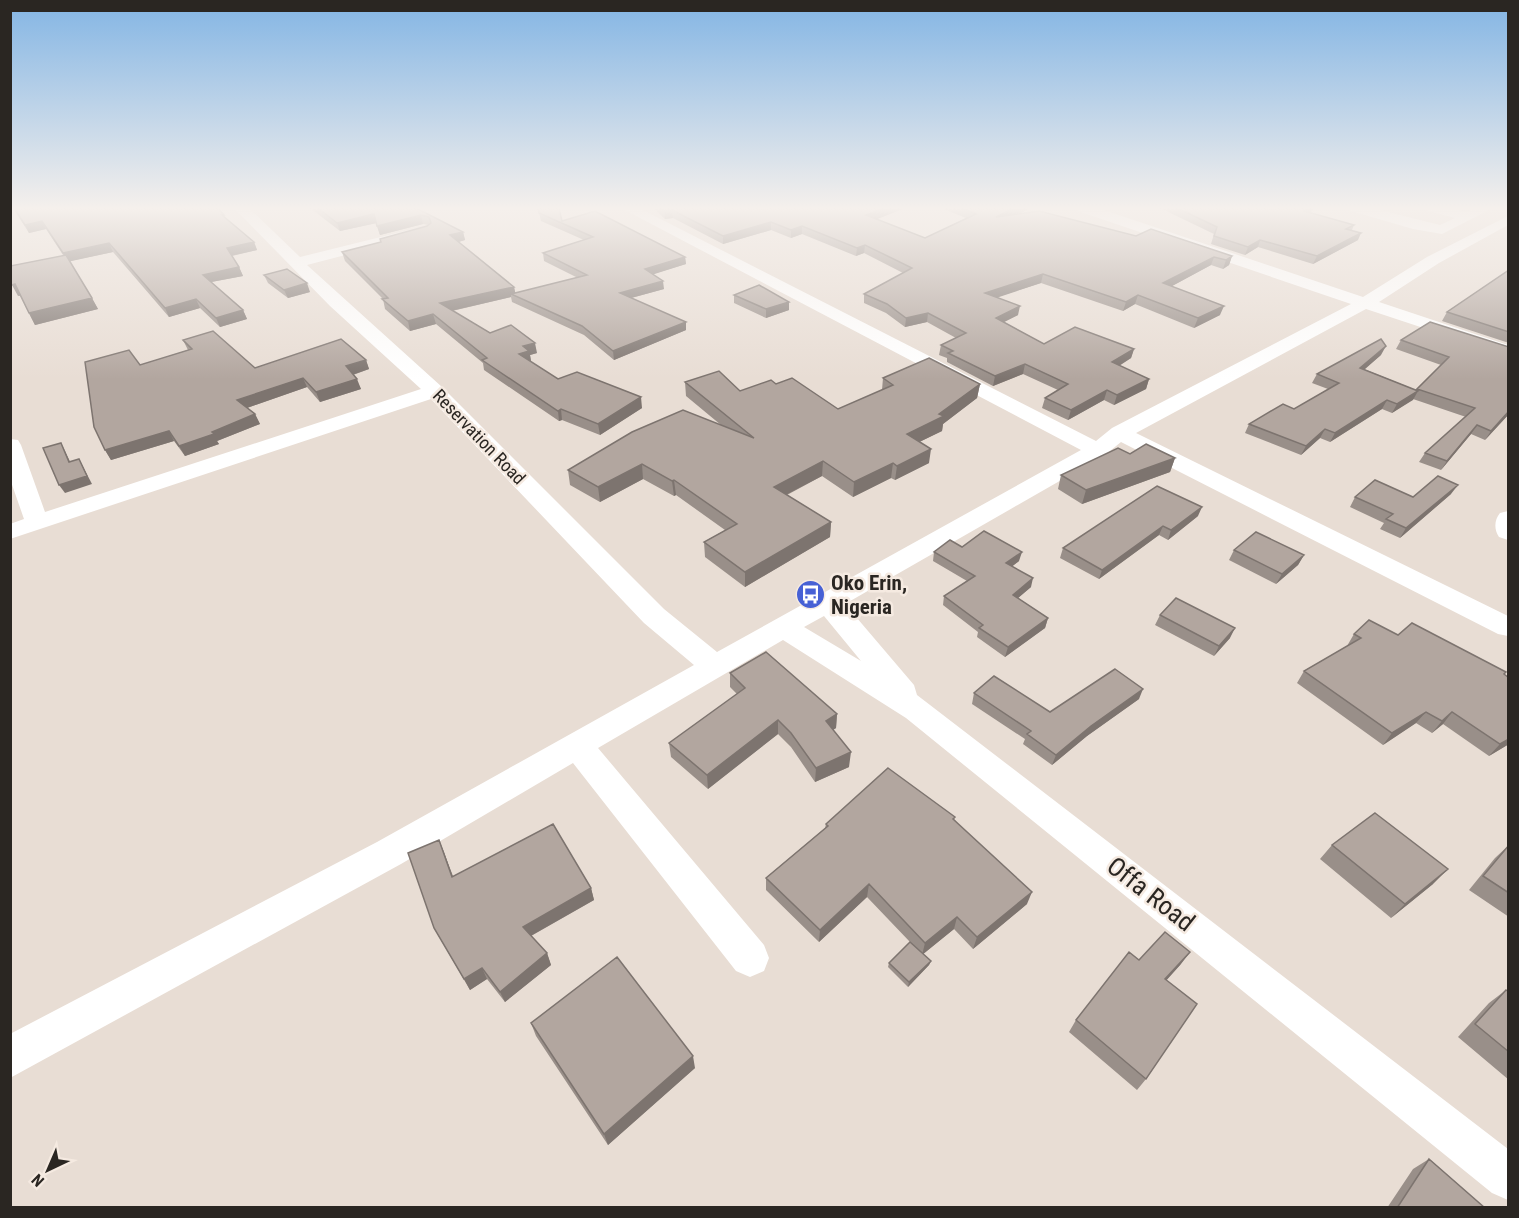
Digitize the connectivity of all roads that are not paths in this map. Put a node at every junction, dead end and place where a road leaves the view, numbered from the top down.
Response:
1 (298, 265) edge
2 (745, 265) edge
3 (1252, 265) edge
4 (1425, 265) edge
5 (1365, 303) junction
6 (1509, 351) edge
7 (435, 391) junction
8 (1108, 442) junction
9 (10, 444) edge
10 (1509, 518) edge
11 (37, 523) junction
12 (10, 532) edge
13 (1509, 532) edge
14 (828, 602) junction
15 (783, 627) junction
16 (1509, 627) edge
17 (716, 667) junction
18 (917, 710) junction
19 (577, 746) junction
20 (750, 958) dead end
21 (10, 1057) edge
22 (1509, 1177) edge

1 - 7 street, Reservation Road
2 - 8 street
3 - 5 street
4 - 5 street
5 - 6 street
5 - 8 street
7 - 11 street
7 - 17 street, Reservation Road
8 - 14 street
8 - 16 street
9 - 11 street
10 - 13 street
11 - 12 street
14 - 15 street
14 - 18 street
15 - 17 street
15 - 18 street, Offa Road
17 - 19 street
18 - 22 street, Offa Road
19 - 20 street
19 - 21 street

